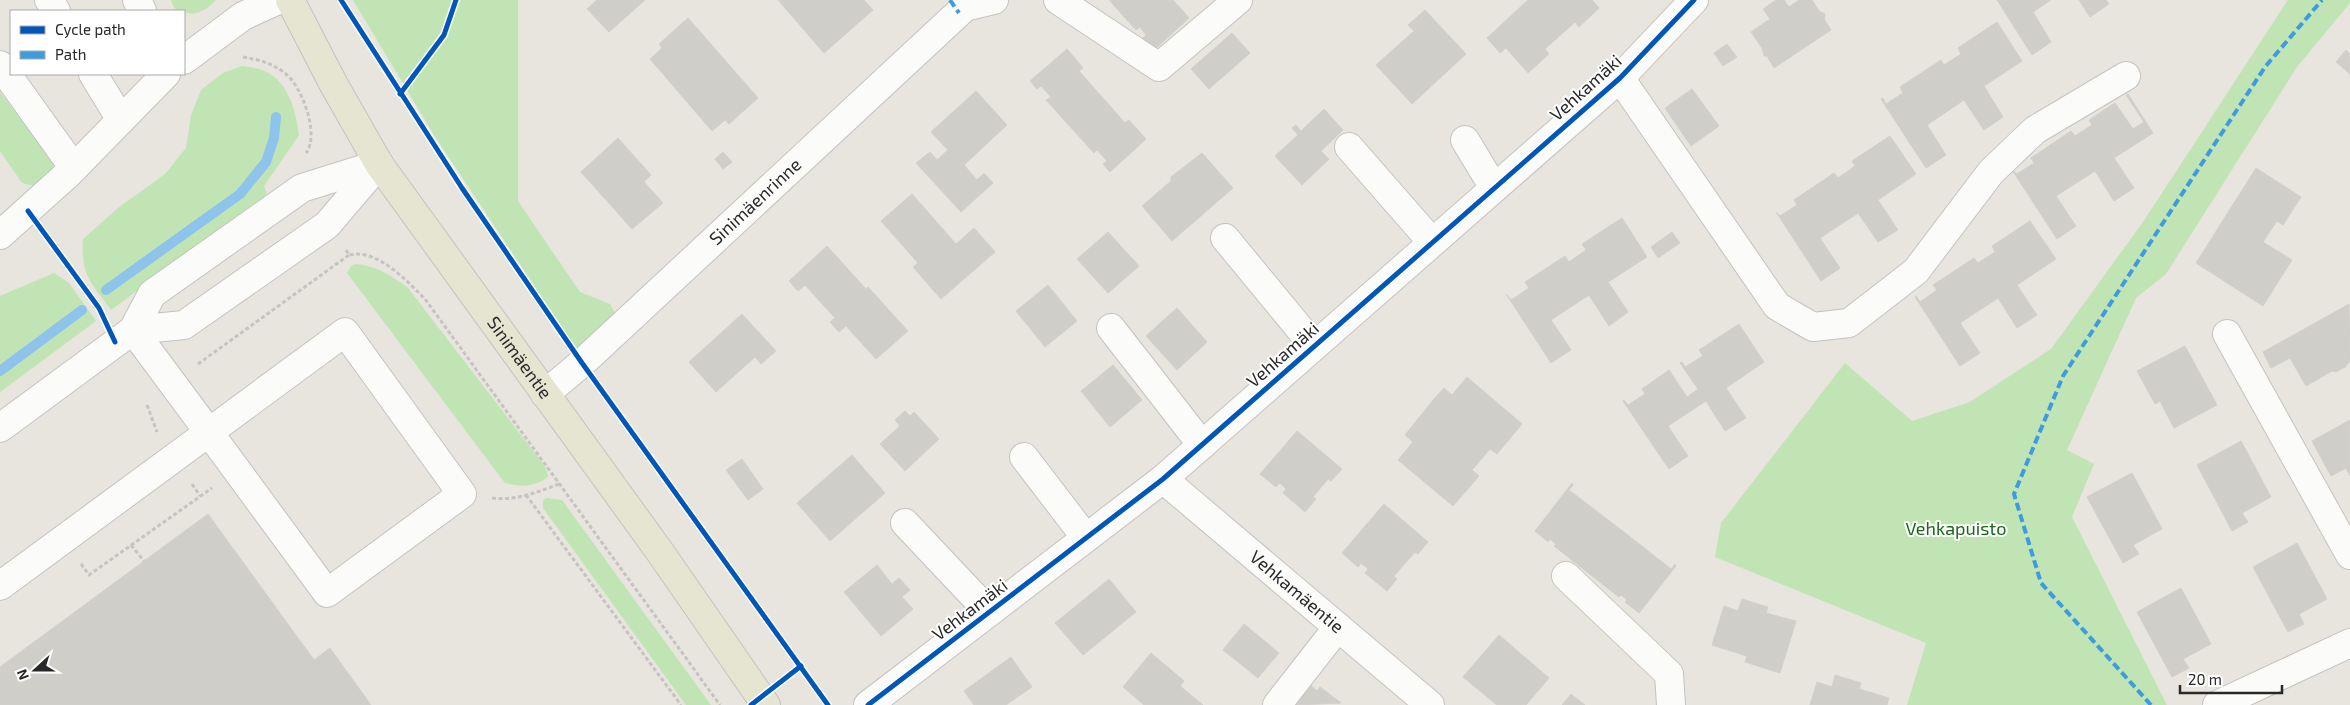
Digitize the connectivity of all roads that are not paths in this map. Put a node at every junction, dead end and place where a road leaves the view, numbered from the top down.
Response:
1 (278, 0) edge
2 (290, 0) edge
3 (994, 0) edge
4 (1058, 0) edge
5 (1238, 0) edge
6 (1694, 0) edge
7 (185, 59) edge
8 (0, 65) edge
9 (94, 75) edge
10 (165, 75) edge
11 (2126, 76) dead end
12 (1620, 78) junction
13 (120, 120) junction
14 (1465, 140) dead end
15 (1349, 147) dead end
16 (379, 164) junction
17 (74, 168) junction
18 (1494, 188) junction
19 (0, 236) edge
20 (1225, 238) dead end
21 (1432, 242) junction
22 (1110, 328) dead end
23 (133, 330) junction
24 (2227, 334) dead end
25 (1314, 346) junction
26 (545, 394) junction
27 (0, 428) edge
28 (209, 432) junction
29 (1202, 445) junction
30 (1024, 457) dead end
31 (1163, 479) junction
32 (905, 523) dead end
33 (1086, 538) junction
34 (2350, 555) edge
35 (1566, 576) dead end
36 (0, 586) edge
37 (989, 612) junction
38 (1338, 628) junction
39 (2350, 643) edge
40 (1428, 704) edge
41 (766, 705) edge
42 (868, 705) edge
43 (1277, 705) edge
44 (1671, 705) edge
45 (2217, 705) edge

1 - 7 street
2 - 16 main road, Sinimäentie
3 - 26 street, Sinimäenrinne
4 - 5 street
6 - 12 street, Vehkamäki
8 - 17 street
9 - 13 street
10 - 13 street
11 - 12 street
12 - 18 street, Vehkamäki
13 - 17 street
14 - 18 street
15 - 21 street
16 - 23 street
16 - 23 street
16 - 26 main road, Sinimäentie
17 - 19 street
18 - 21 street, Vehkamäki
20 - 25 street
21 - 25 street, Vehkamäki
22 - 29 street
23 - 27 street
23 - 28 street
24 - 34 street
25 - 29 street, Vehkamäki
26 - 41 main road, Sinimäentie
28 - 28 street
28 - 36 street
29 - 31 street, Vehkamäki
30 - 33 street
31 - 33 street, Vehkamäki
31 - 38 street, Vehkamäentie
32 - 37 street
33 - 37 street, Vehkamäki
35 - 44 street
37 - 42 street, Vehkamäki
38 - 40 street, Vehkamäentie
38 - 43 street
39 - 45 street

